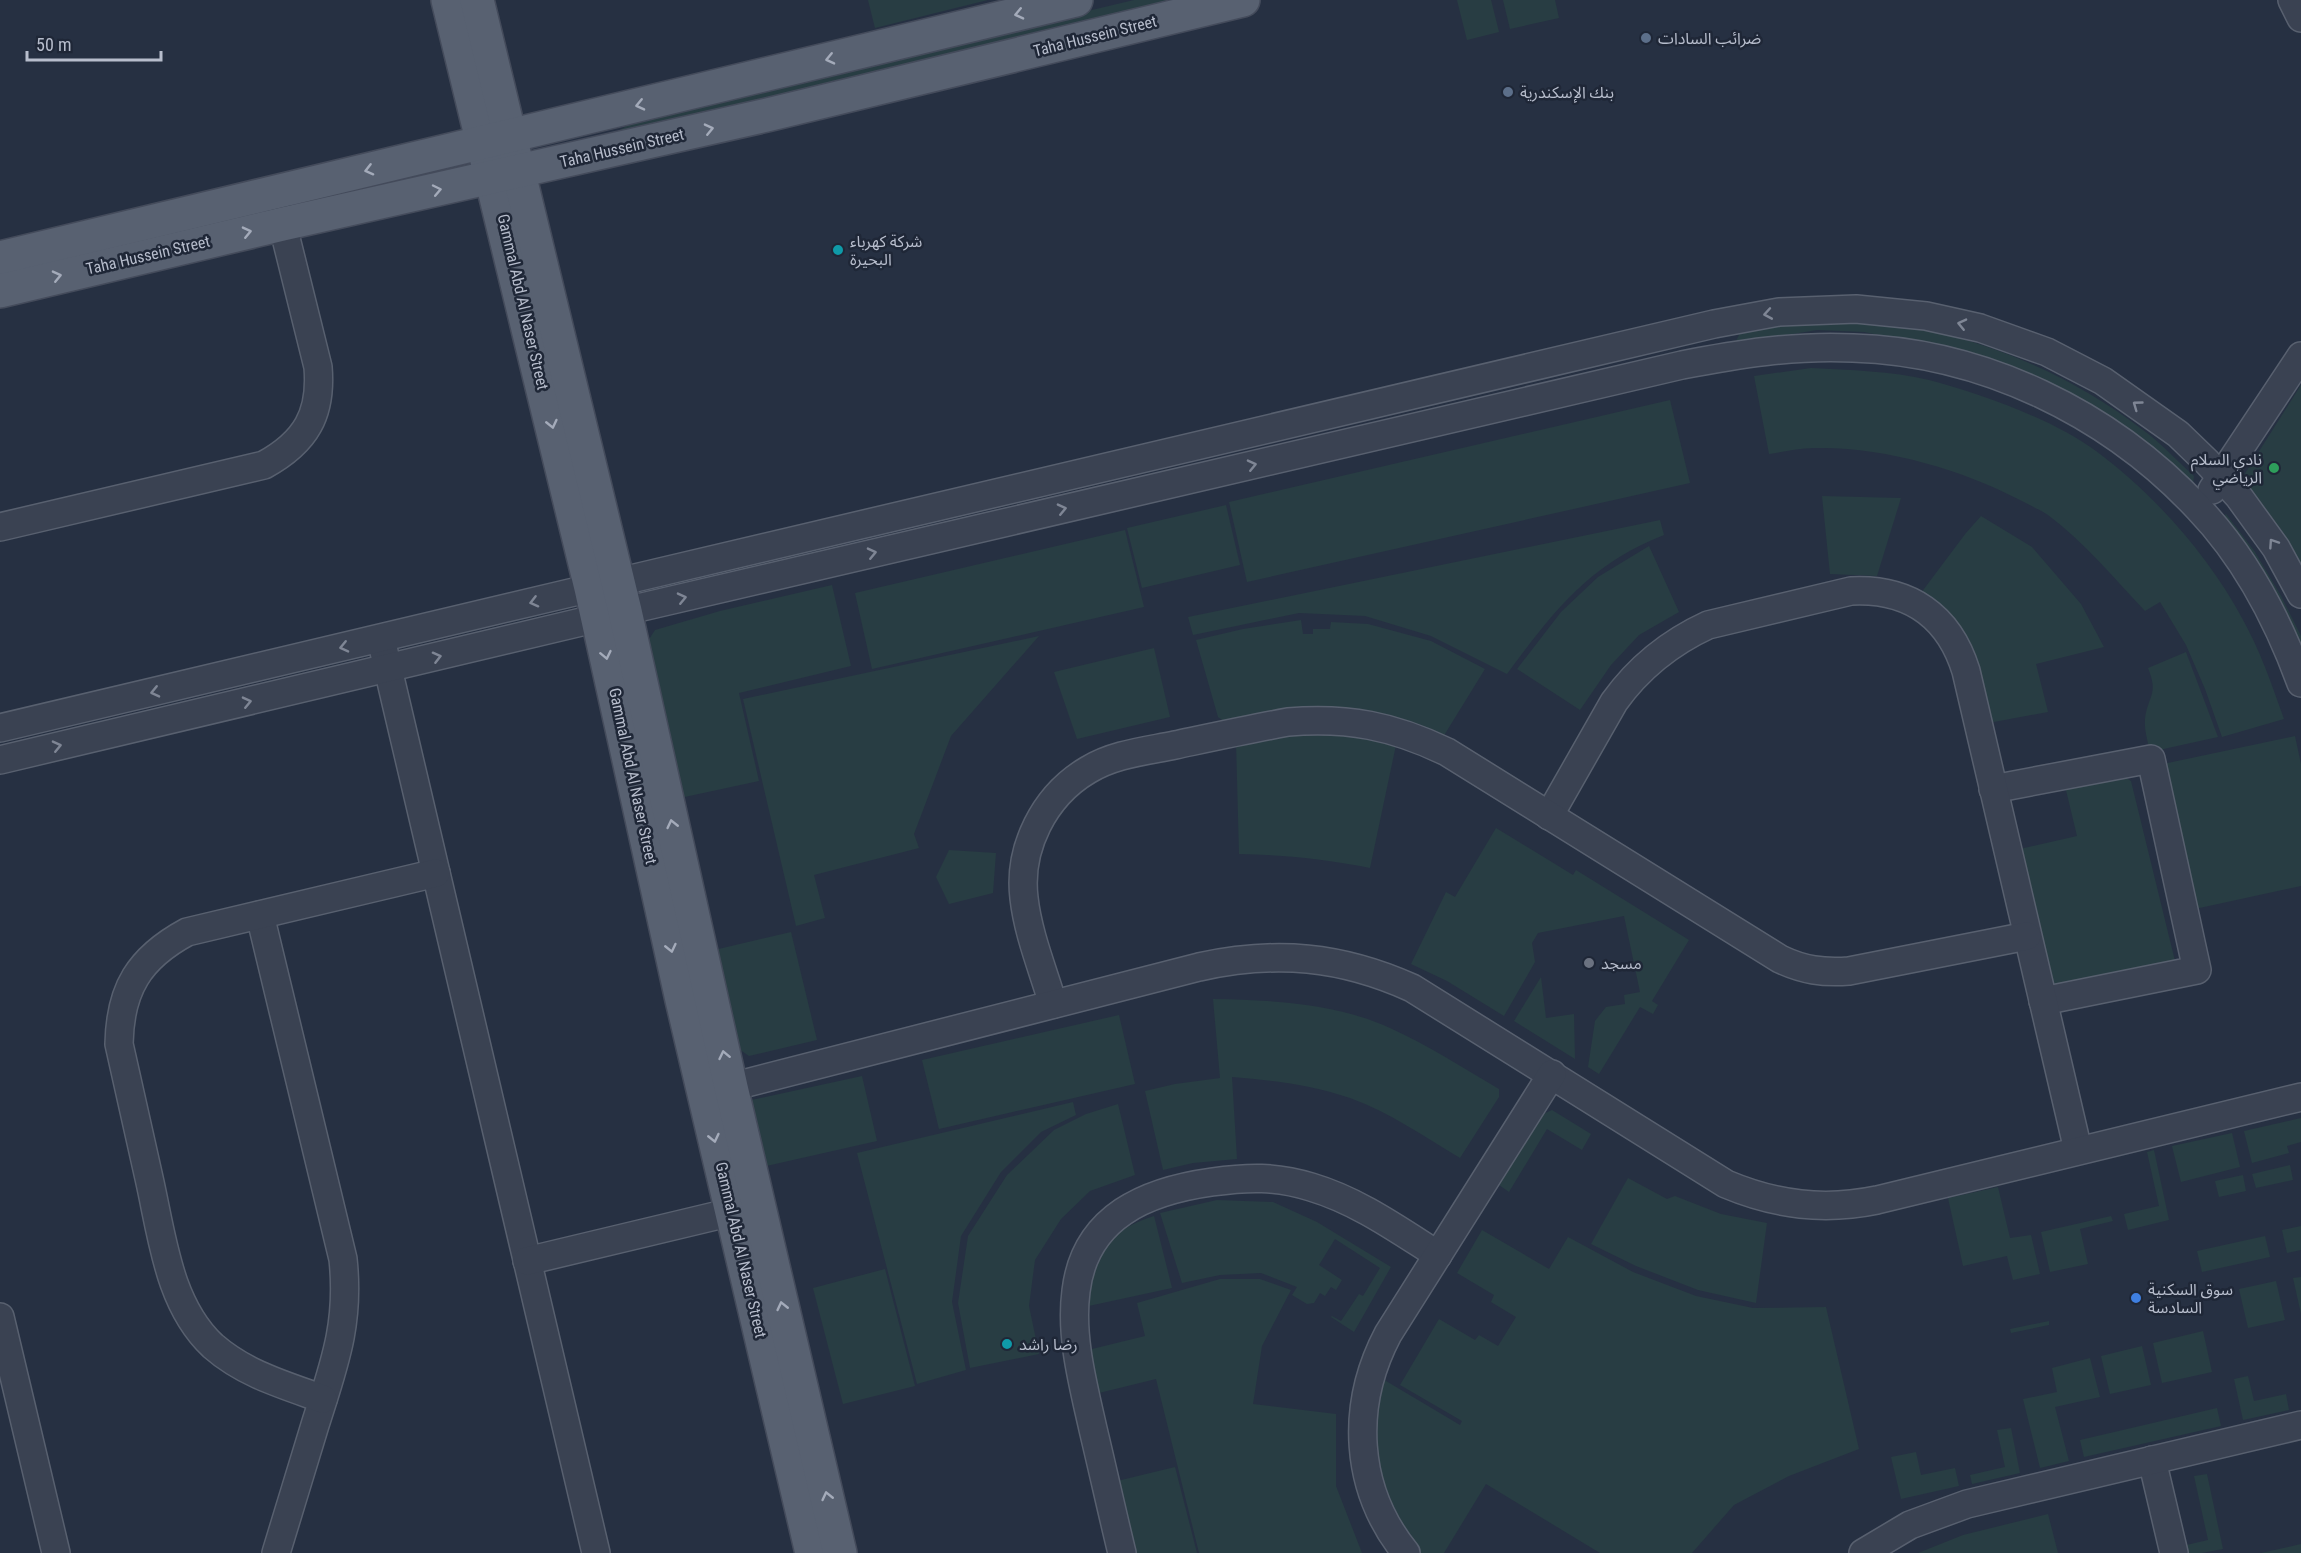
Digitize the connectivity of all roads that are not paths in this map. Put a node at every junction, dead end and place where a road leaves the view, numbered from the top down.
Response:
1 (448, 0) edge
2 (477, 0) edge
3 (1076, 0) edge
4 (1243, 0) edge
5 (2292, 0) edge
6 (2301, 18) edge
7 (480, 70) junction
8 (497, 139) junction
9 (507, 175) junction
10 (279, 208) junction
11 (0, 258) edge
12 (0, 291) edge
13 (1714, 324) junction
14 (1724, 356) junction
15 (2301, 356) edge
16 (2221, 476) junction
17 (2199, 508) junction
18 (0, 527) edge
19 (2301, 594) edge
20 (608, 600) junction
21 (381, 639) junction
22 (388, 669) junction
23 (2301, 683) edge
24 (0, 728) edge
25 (0, 760) edge
26 (1994, 789) junction
27 (1549, 816) junction
28 (436, 873) junction
29 (675, 901) junction
30 (260, 915) junction
31 (2027, 936) junction
32 (2043, 1001) junction
33 (1053, 1004) junction
34 (1552, 1074) junction
35 (731, 1087) junction
36 (2301, 1097) edge
37 (2078, 1150) junction
38 (732, 1212) junction
39 (1438, 1255) junction
40 (527, 1261) junction
41 (0, 1317) edge
42 (323, 1400) junction
43 (2301, 1425) edge
44 (2152, 1460) junction
45 (56, 1553) edge
46 (276, 1553) edge
47 (596, 1553) edge
48 (812, 1553) edge
49 (840, 1553) edge
50 (1122, 1553) edge
51 (1406, 1553) edge
52 (1863, 1553) edge
53 (2174, 1553) edge

1 - 7 main road, Gammal Abd Al Naser Street
2 - 7 main road, Gammal Abd Al Naser Street
3 -> 8 main road, Taha Hussein Street
9 -> 4 main road, Taha Hussein Street
5 - 6 street
7 - 8 main road, Gammal Abd Al Naser Street
8 - 9 main road, Gammal Abd Al Naser Street
8 -> 10 main road, Taha Hussein Street
10 -> 9 main road, Taha Hussein Street
9 - 20 main road, Gammal Abd Al Naser Street
10 - 11 main road, Taha Hussein Street
12 -> 10 main road, Taha Hussein Street
10 - 18 street
13 - 14 street
16 -> 13 street
13 - 20 street
14 - 17 street
20 -> 14 street
15 - 16 street
16 - 17 street
19 -> 16 street
17 - 23 street
20 -> 21 street
22 -> 20 street
20 - 29 main road, Gammal Abd Al Naser Street
21 - 22 street
21 -> 24 street
25 -> 22 street
22 - 28 street
26 - 27 street
26 - 31 street
26 - 32 street
27 - 31 street
27 - 33 street
28 - 30 street
28 - 40 street
35 -> 29 main road, Gammal Abd Al Naser Street
29 -> 38 main road, Gammal Abd Al Naser Street
30 - 42 street
30 - 42 street
31 - 32 street
32 - 37 street
33 - 34 street
33 - 35 street
34 - 37 street
34 - 39 street
49 -> 35 main road, Gammal Abd Al Naser Street
36 - 37 street
38 - 40 street
38 - 48 main road, Gammal Abd Al Naser Street
39 - 50 street
39 - 51 street
40 - 47 street
41 - 45 street
42 - 46 street
43 - 44 street
44 - 52 street
44 - 53 street

